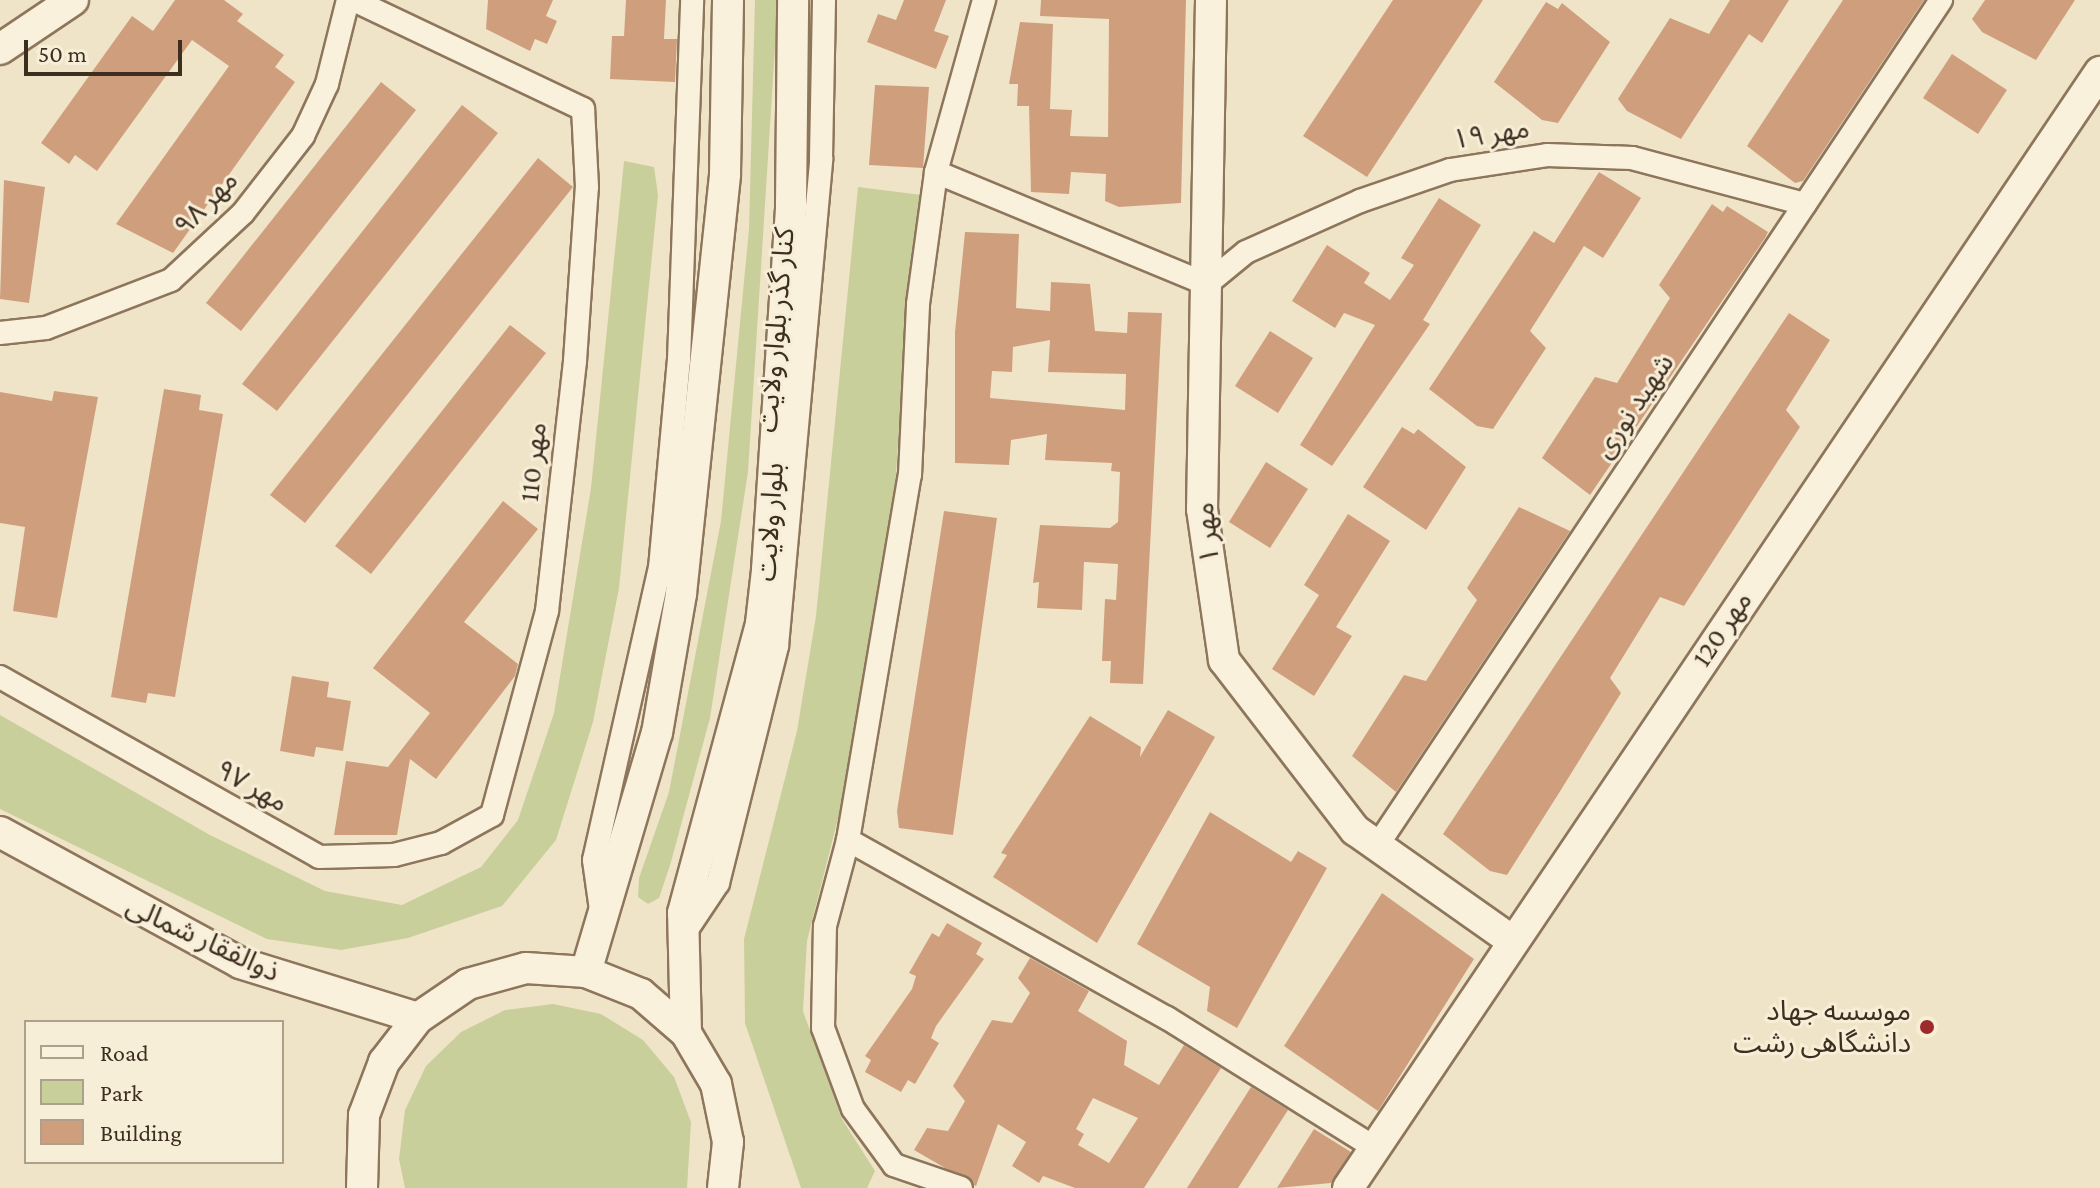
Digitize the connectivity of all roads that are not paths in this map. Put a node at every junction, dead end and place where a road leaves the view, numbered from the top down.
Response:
1 (73, 0) edge
2 (351, 0) edge
3 (692, 0) edge
4 (728, 0) edge
5 (793, 0) edge
6 (824, 0) edge
7 (984, 0) edge
8 (1211, 0) edge
9 (1941, 0) edge
10 (0, 49) edge
11 (2100, 72) edge
12 (936, 172) junction
13 (1805, 204) junction
14 (1207, 284) junction
15 (0, 333) edge
16 (0, 677) edge
17 (492, 815) joint
18 (0, 832) edge
19 (848, 840) junction
20 (1377, 846) junction
21 (602, 918) junction
22 (683, 935) junction
23 (1511, 940) junction
24 (586, 972) junction
25 (418, 1018) junction
26 (686, 1033) junction
27 (1375, 1148) junction
28 (362, 1188) edge
29 (723, 1188) edge
30 (961, 1188) edge
31 (1348, 1188) edge

1 - 10 street
2 - 15 street, مهر ۹۸
2 - 17 street, مهر 110
3 - 21 street
4 - 21 street
5 - 22 street, بلوار ولایت
6 - 22 street, کنار گذر بلوار ولایت
7 - 12 street
8 - 14 street, مهر ۱
9 - 13 street, شهید نوری
11 - 23 street, مهر 120
12 - 14 street
12 - 19 street
13 - 14 street, مهر ۱۹
13 - 20 street, شهید نوری
14 - 20 street, مهر ۱
16 - 17 street, مهر ۹۷
18 - 25 street, ذوالفقار شمالی
19 - 27 street
19 - 30 street
20 - 23 street, مهر ۱
21 - 24 street
22 - 26 street, بلوار ولایت
23 - 27 street, مهر 120
24 - 25 street
24 - 26 street
25 - 28 street
26 - 29 street
27 - 31 street, مهر 120

